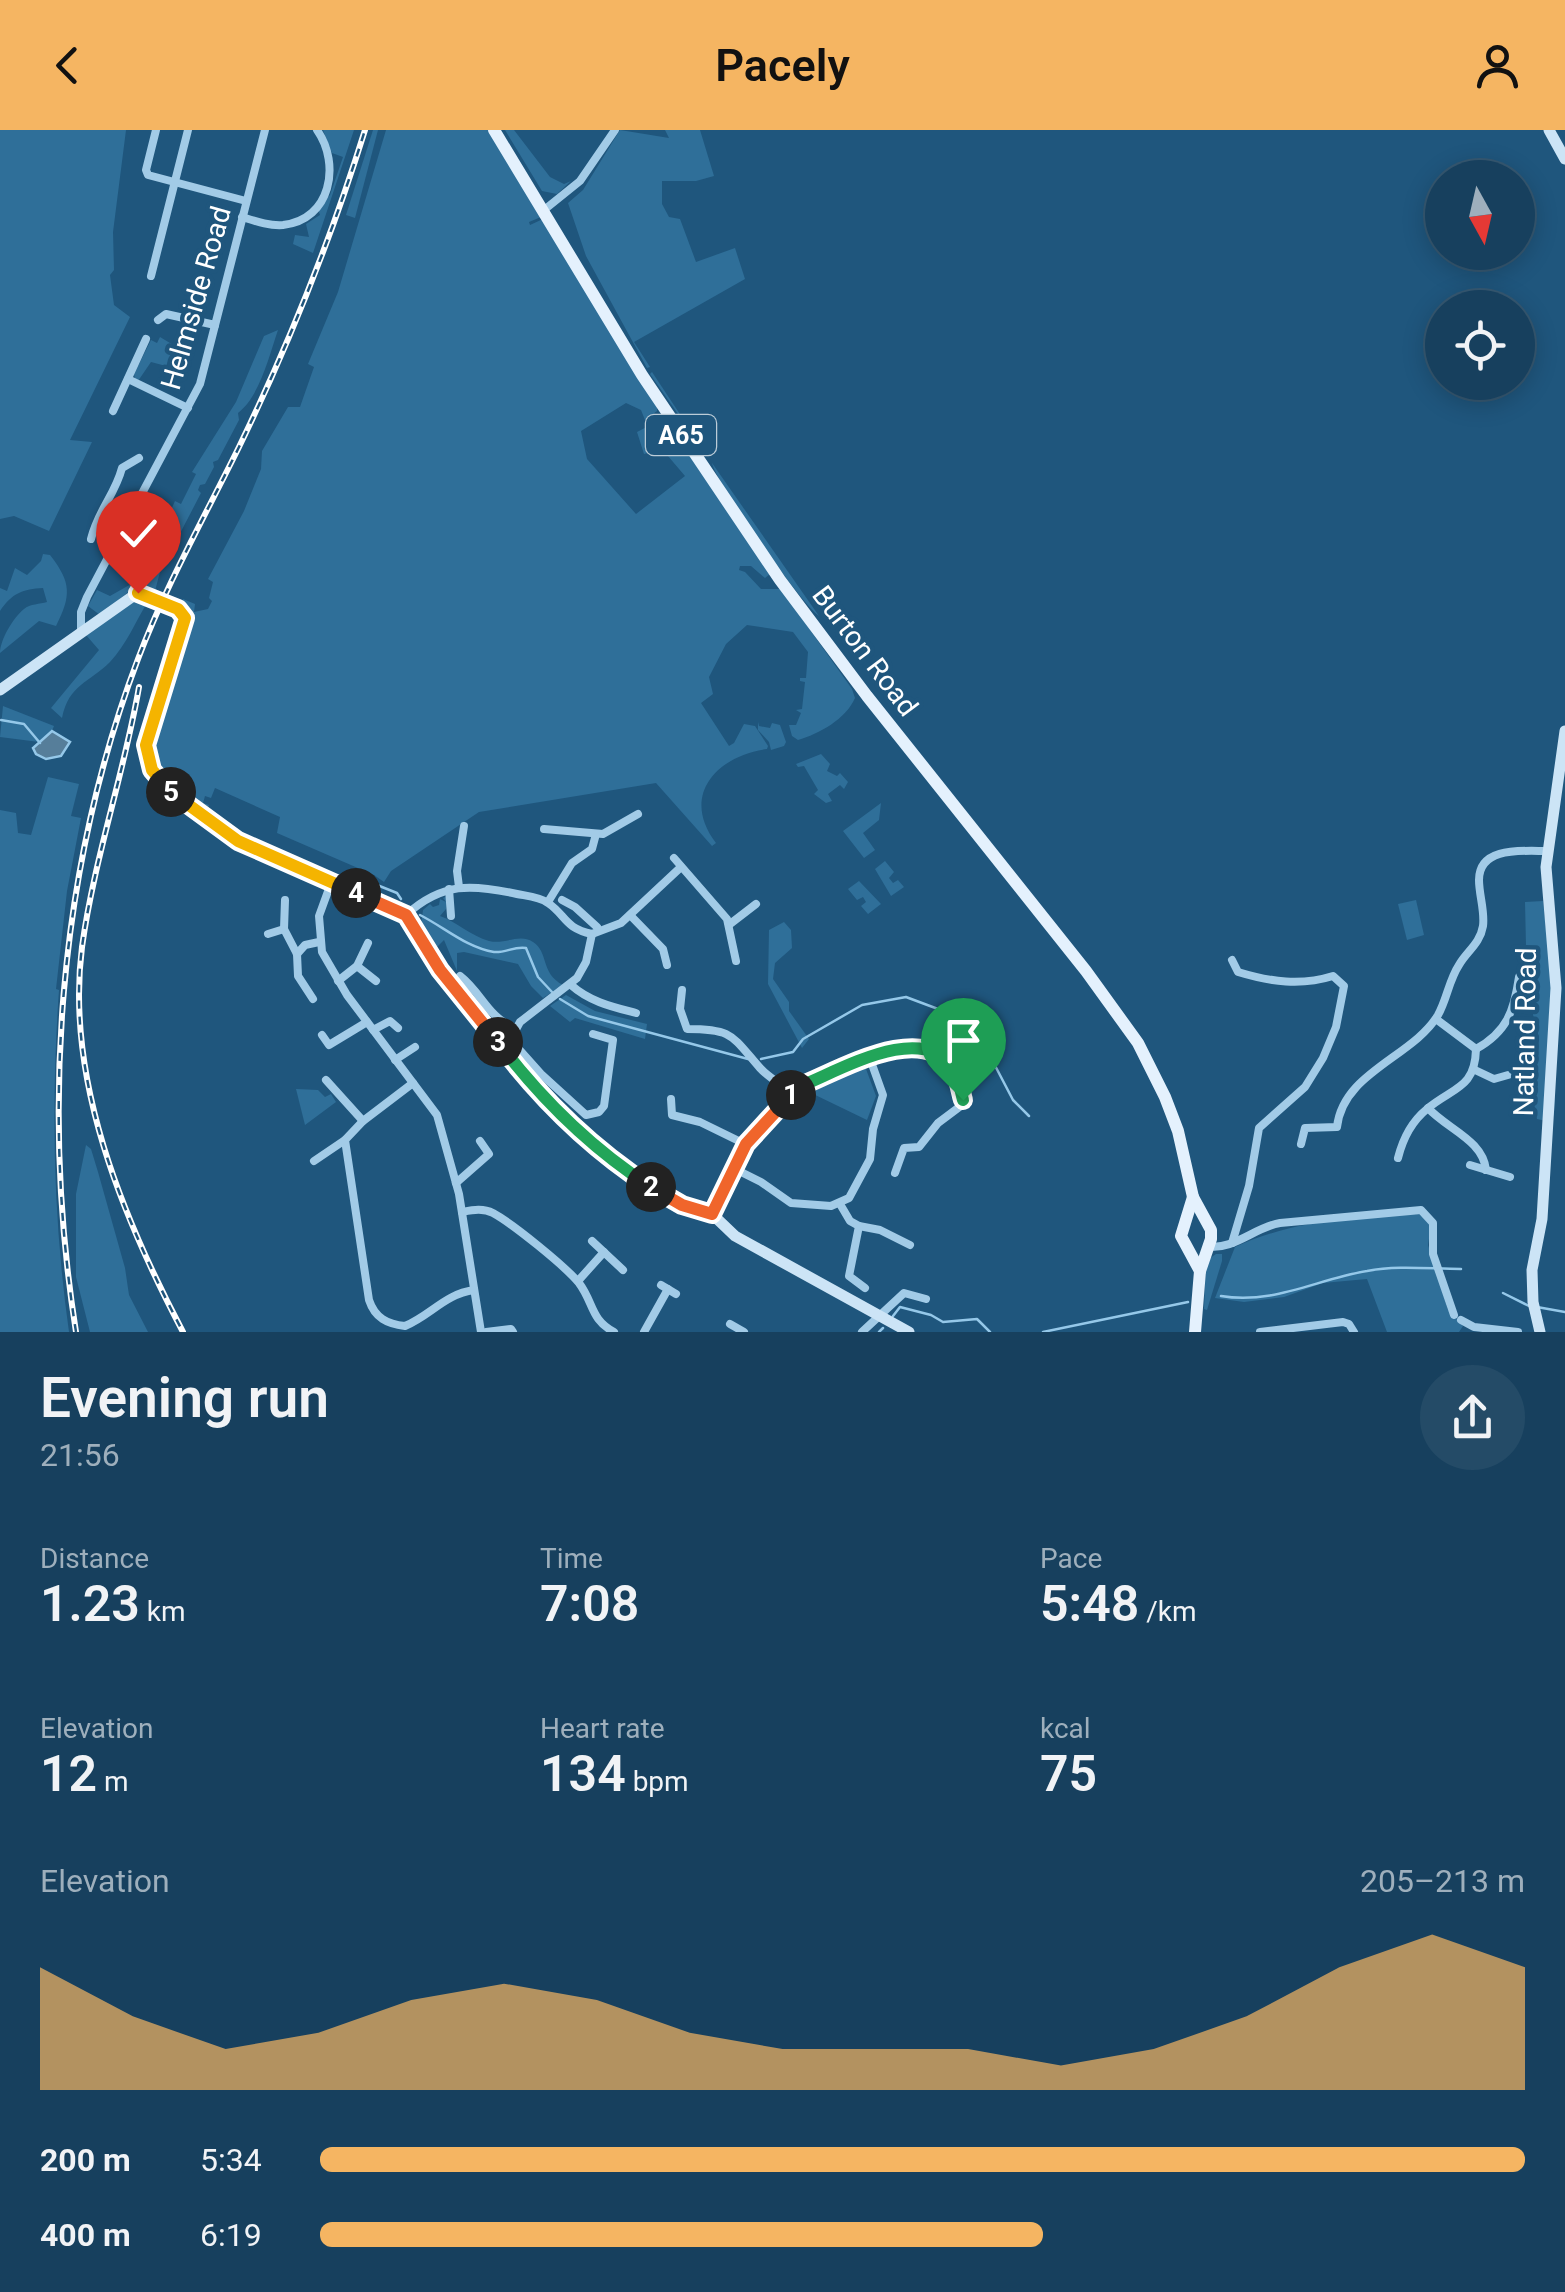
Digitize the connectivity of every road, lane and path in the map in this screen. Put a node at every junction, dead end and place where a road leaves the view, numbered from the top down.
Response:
1 (156, 130) edge
2 (188, 130) edge
3 (264, 130) edge
4 (317, 130) edge
5 (494, 130) edge
6 (614, 130) edge
7 (1549, 130) edge
8 (1565, 159) edge
9 (175, 182) junction
10 (246, 201) junction
11 (544, 210) junction
12 (242, 218) junction
13 (151, 276) dead end
14 (158, 320) dead end
15 (215, 325) junction
16 (146, 339) dead end
17 (128, 379) junction
18 (188, 408) junction
19 (113, 411) dead end
20 (138, 458) dead end
21 (107, 505) junction
22 (130, 517) junction
23 (90, 539) dead end
24 (81, 634) junction
25 (0, 690) edge
26 (1565, 732) edge
27 (638, 814) dead end
28 (464, 826) dead end
29 (544, 830) dead end
30 (596, 834) junction
31 (1547, 851) junction
32 (674, 858) dead end
33 (681, 867) junction
34 (331, 883) junction
35 (454, 888) junction
36 (285, 900) dead end
37 (562, 900) dead end
38 (548, 902) junction
39 (756, 904) dead end
40 (578, 909) junction
41 (406, 915) junction
42 (630, 915) junction
43 (451, 916) dead end
44 (568, 924) junction
45 (730, 924) junction
46 (284, 928) junction
47 (595, 931) junction
48 (268, 934) dead end
49 (319, 942) junction
50 (368, 943) dead end
51 (297, 954) junction
52 (1232, 960) dead end
53 (736, 961) dead end
54 (667, 965) dead end
55 (358, 966) junction
56 (460, 976) dead end
57 (1518, 977) dead end
58 (338, 981) junction
59 (376, 982) dead end
60 (571, 986) junction
61 (682, 990) dead end
62 (312, 999) dead end
63 (636, 1014) dead end
64 (1436, 1019) junction
65 (370, 1026) junction
66 (398, 1028) dead end
67 (515, 1028) junction
68 (593, 1034) dead end
69 (322, 1035) dead end
70 (415, 1047) dead end
71 (1476, 1049) junction
72 (869, 1056) junction
73 (396, 1060) junction
74 (1475, 1070) junction
75 (1508, 1075) dead end
76 (326, 1080) dead end
77 (413, 1083) junction
78 (792, 1093) junction
79 (974, 1097) dead end
80 (672, 1099) dead end
81 (963, 1100) junction
82 (1428, 1108) junction
83 (362, 1122) junction
84 (904, 1137) dead end
85 (345, 1140) junction
86 (480, 1142) dead end
87 (746, 1144) junction
88 (1302, 1144) dead end
89 (904, 1148) junction
90 (1398, 1158) dead end
91 (314, 1161) dead end
92 (1470, 1166) dead end
93 (735, 1169) junction
94 (1486, 1170) junction
95 (895, 1173) dead end
96 (1510, 1177) dead end
97 (456, 1183) junction
98 (1193, 1196) junction
99 (840, 1204) junction
100 (462, 1212) junction
101 (712, 1214) junction
102 (1186, 1224) junction
103 (859, 1226) junction
104 (1208, 1227) junction
105 (592, 1242) dead end
106 (1230, 1244) junction
107 (910, 1245) dead end
108 (1206, 1247) junction
109 (1190, 1249) junction
110 (604, 1252) junction
111 (623, 1270) dead end
112 (1200, 1271) junction
113 (578, 1281) junction
114 (865, 1288) dead end
115 (668, 1289) dead end
116 (474, 1290) junction
117 (926, 1298) dead end
118 (878, 1314) junction
119 (730, 1323) dead end
120 (595, 1327) edge
121 (483, 1332) edge
122 (513, 1332) edge
123 (614, 1332) edge
124 (644, 1332) edge
125 (744, 1332) edge
126 (862, 1332) edge
127 (909, 1332) edge
128 (1194, 1332) edge
129 (1260, 1332) edge
130 (1354, 1332) edge
131 (1518, 1332) edge
132 (1540, 1332) edge

1 - 9 street
2 - 9 street
3 - 10 street, Helmside Road
4 - 12 street
5 - 11 main road, Burton Road / A65
6 - 11 street
7 - 8 main road
9 - 10 street
9 - 13 street
10 - 12 street, Helmside Road
11 - 98 main road, Burton Road / A65
12 - 15 street, Helmside Road
14 - 15 street
15 - 18 street, Helmside Road
16 - 17 street
17 - 18 street
17 - 19 street
18 - 22 street, Helmside Road
20 - 21 street
21 - 22 street
21 - 23 street
22 - 24 street, Helmside Road
24 - 25 main road
24 - 34 main road, bridge
26 - 31 main road, Natland Road
27 - 30 street
28 - 35 street
29 - 30 street
30 - 38 street
31 - 64 street
31 - 132 main road, Natland Road
32 - 33 street
33 - 42 street
33 - 45 street
34 - 41 main road
34 - 49 street
35 - 38 street
35 - 41 street
35 - 43 street
36 - 46 street
37 - 40 street
38 - 44 street
39 - 45 street
40 - 44 street
40 - 47 street
41 - 101 main road
42 - 47 street
42 - 54 street
44 - 47 street
45 - 53 street
46 - 48 street
46 - 51 street
47 - 60 street
49 - 51 street
49 - 58 street
50 - 55 street
51 - 62 street
52 - 106 street
55 - 58 street
55 - 59 street
56 - 67 street
57 - 71 street
58 - 65 street
60 - 63 street
60 - 67 street
61 - 78 street
64 - 71 street
64 - 88 street
65 - 66 street
65 - 69 street
65 - 73 street
67 - 68 street
70 - 73 street
71 - 74 street
72 - 78 street
72 - 81 street
72 - 99 street
73 - 77 street
74 - 75 street
74 - 82 street
76 - 83 street
77 - 83 street
77 - 97 street
78 - 87 street
79 - 81 street
80 - 87 street
81 - 89 street
82 - 90 street
82 - 94 street
83 - 85 street
84 - 89 street
85 - 91 street
85 - 116 street
86 - 97 street
87 - 93 street
89 - 95 street
92 - 94 street
93 - 99 street
93 - 101 street
94 - 96 street
97 - 100 street
98 - 102 main road, Burton Road / A65
98 - 104 main road, Burton Road / A65
99 - 103 street
100 - 113 street
100 - 116 street
101 - 118 main road
102 - 104 main road
102 - 109 main road, A65
103 - 107 street
103 - 114 street
104 - 106 street
104 - 108 main road
105 - 110 street
106 - 108 street
106 - 131 street
108 - 109 main road
108 - 112 main road
109 - 112 main road, A65
110 - 111 street
110 - 113 street
112 - 128 main road
113 - 120 street
115 - 124 street
116 - 121 street
117 - 118 street
118 - 126 street
118 - 127 main road
119 - 125 street
120 - 123 street
121 - 122 street
129 - 130 street

